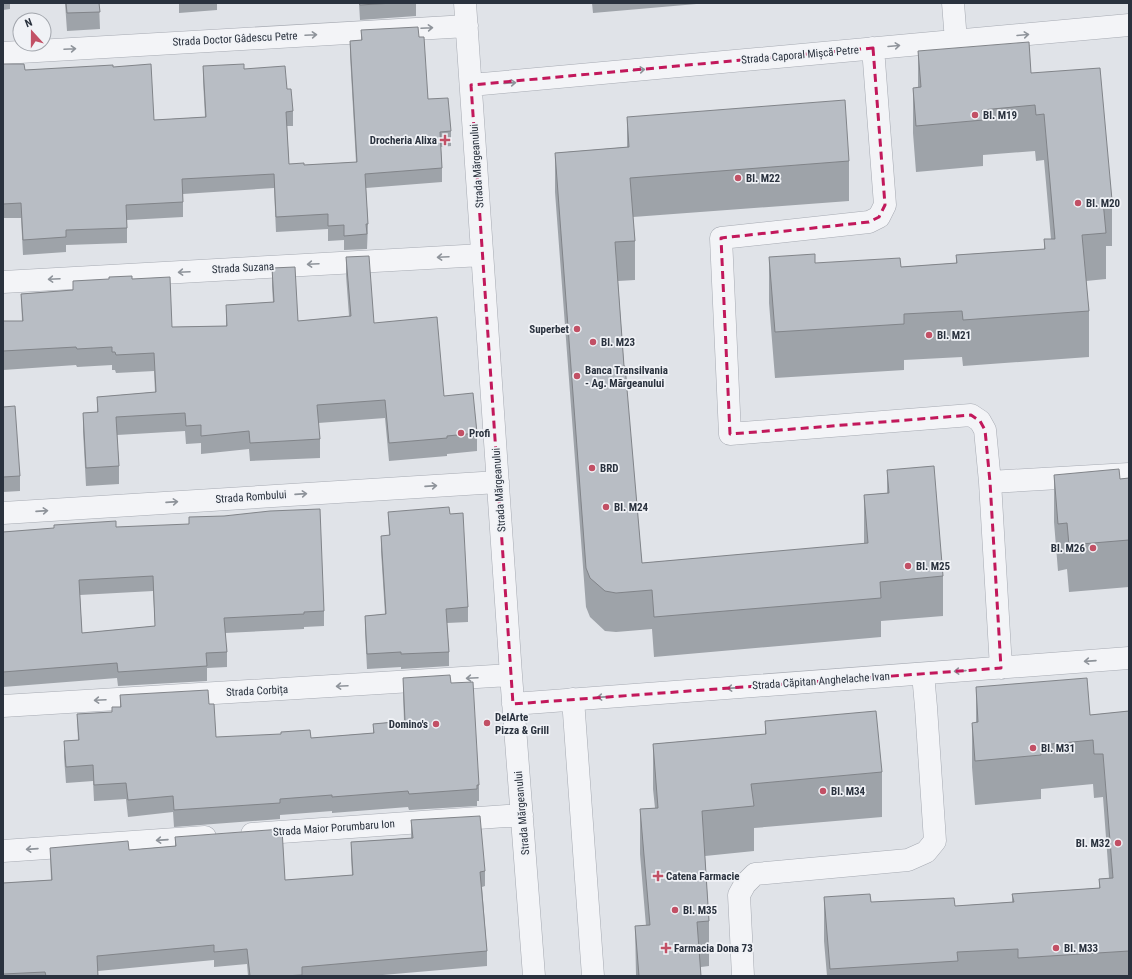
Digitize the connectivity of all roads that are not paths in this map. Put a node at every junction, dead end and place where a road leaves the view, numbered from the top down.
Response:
1 (465, 3) edge
2 (953, 3) edge
3 (467, 26) junction
4 (1129, 26) edge
5 (956, 41) junction
6 (873, 48) junction
7 (3, 53) edge
8 (471, 85) junction
9 (482, 255) junction
10 (3, 282) edge
11 (1129, 474) edge
12 (498, 482) junction
13 (990, 482) junction
14 (3, 513) edge
15 (1129, 658) edge
16 (1001, 668) junction
17 (922, 674) junction
18 (511, 676) junction
19 (573, 699) junction
20 (513, 704) junction
21 (3, 706) edge
22 (522, 815) junction
23 (3, 851) edge
24 (534, 976) edge
25 (593, 976) edge
26 (743, 976) edge

1 - 3 street, Strada Mărgeanului
2 - 5 street
7 -> 3 street, Strada Doctor Gâdescu Petre
3 - 8 street, Strada Mărgeanului
5 -> 4 street, Strada Caporal Mișcă Petre
6 -> 5 street, Strada Caporal Mișcă Petre
8 -> 6 street, Strada Caporal Mișcă Petre
6 - 13 street
8 - 9 street, Strada Mărgeanului
9 -> 10 street, Strada Suzana
9 - 12 street, Strada Mărgeanului
11 - 13 street
14 -> 12 street, Strada Rombului
12 - 18 street, Strada Mărgeanului
13 - 16 street
15 -> 16 street, Strada Căpitan Anghelache Ivan
16 -> 17 street, Strada Căpitan Anghelache Ivan
17 -> 19 street, Strada Căpitan Anghelache Ivan
17 - 26 street
18 - 20 street, Strada Mărgeanului
18 -> 21 street, Strada Corbița
19 - 20 street, Strada Căpitan Anghelache Ivan
19 - 25 street
20 - 22 street, Strada Mărgeanului
22 -> 23 street, Strada Maior Porumbaru Ion
22 - 24 street, Strada Mărgeanului

